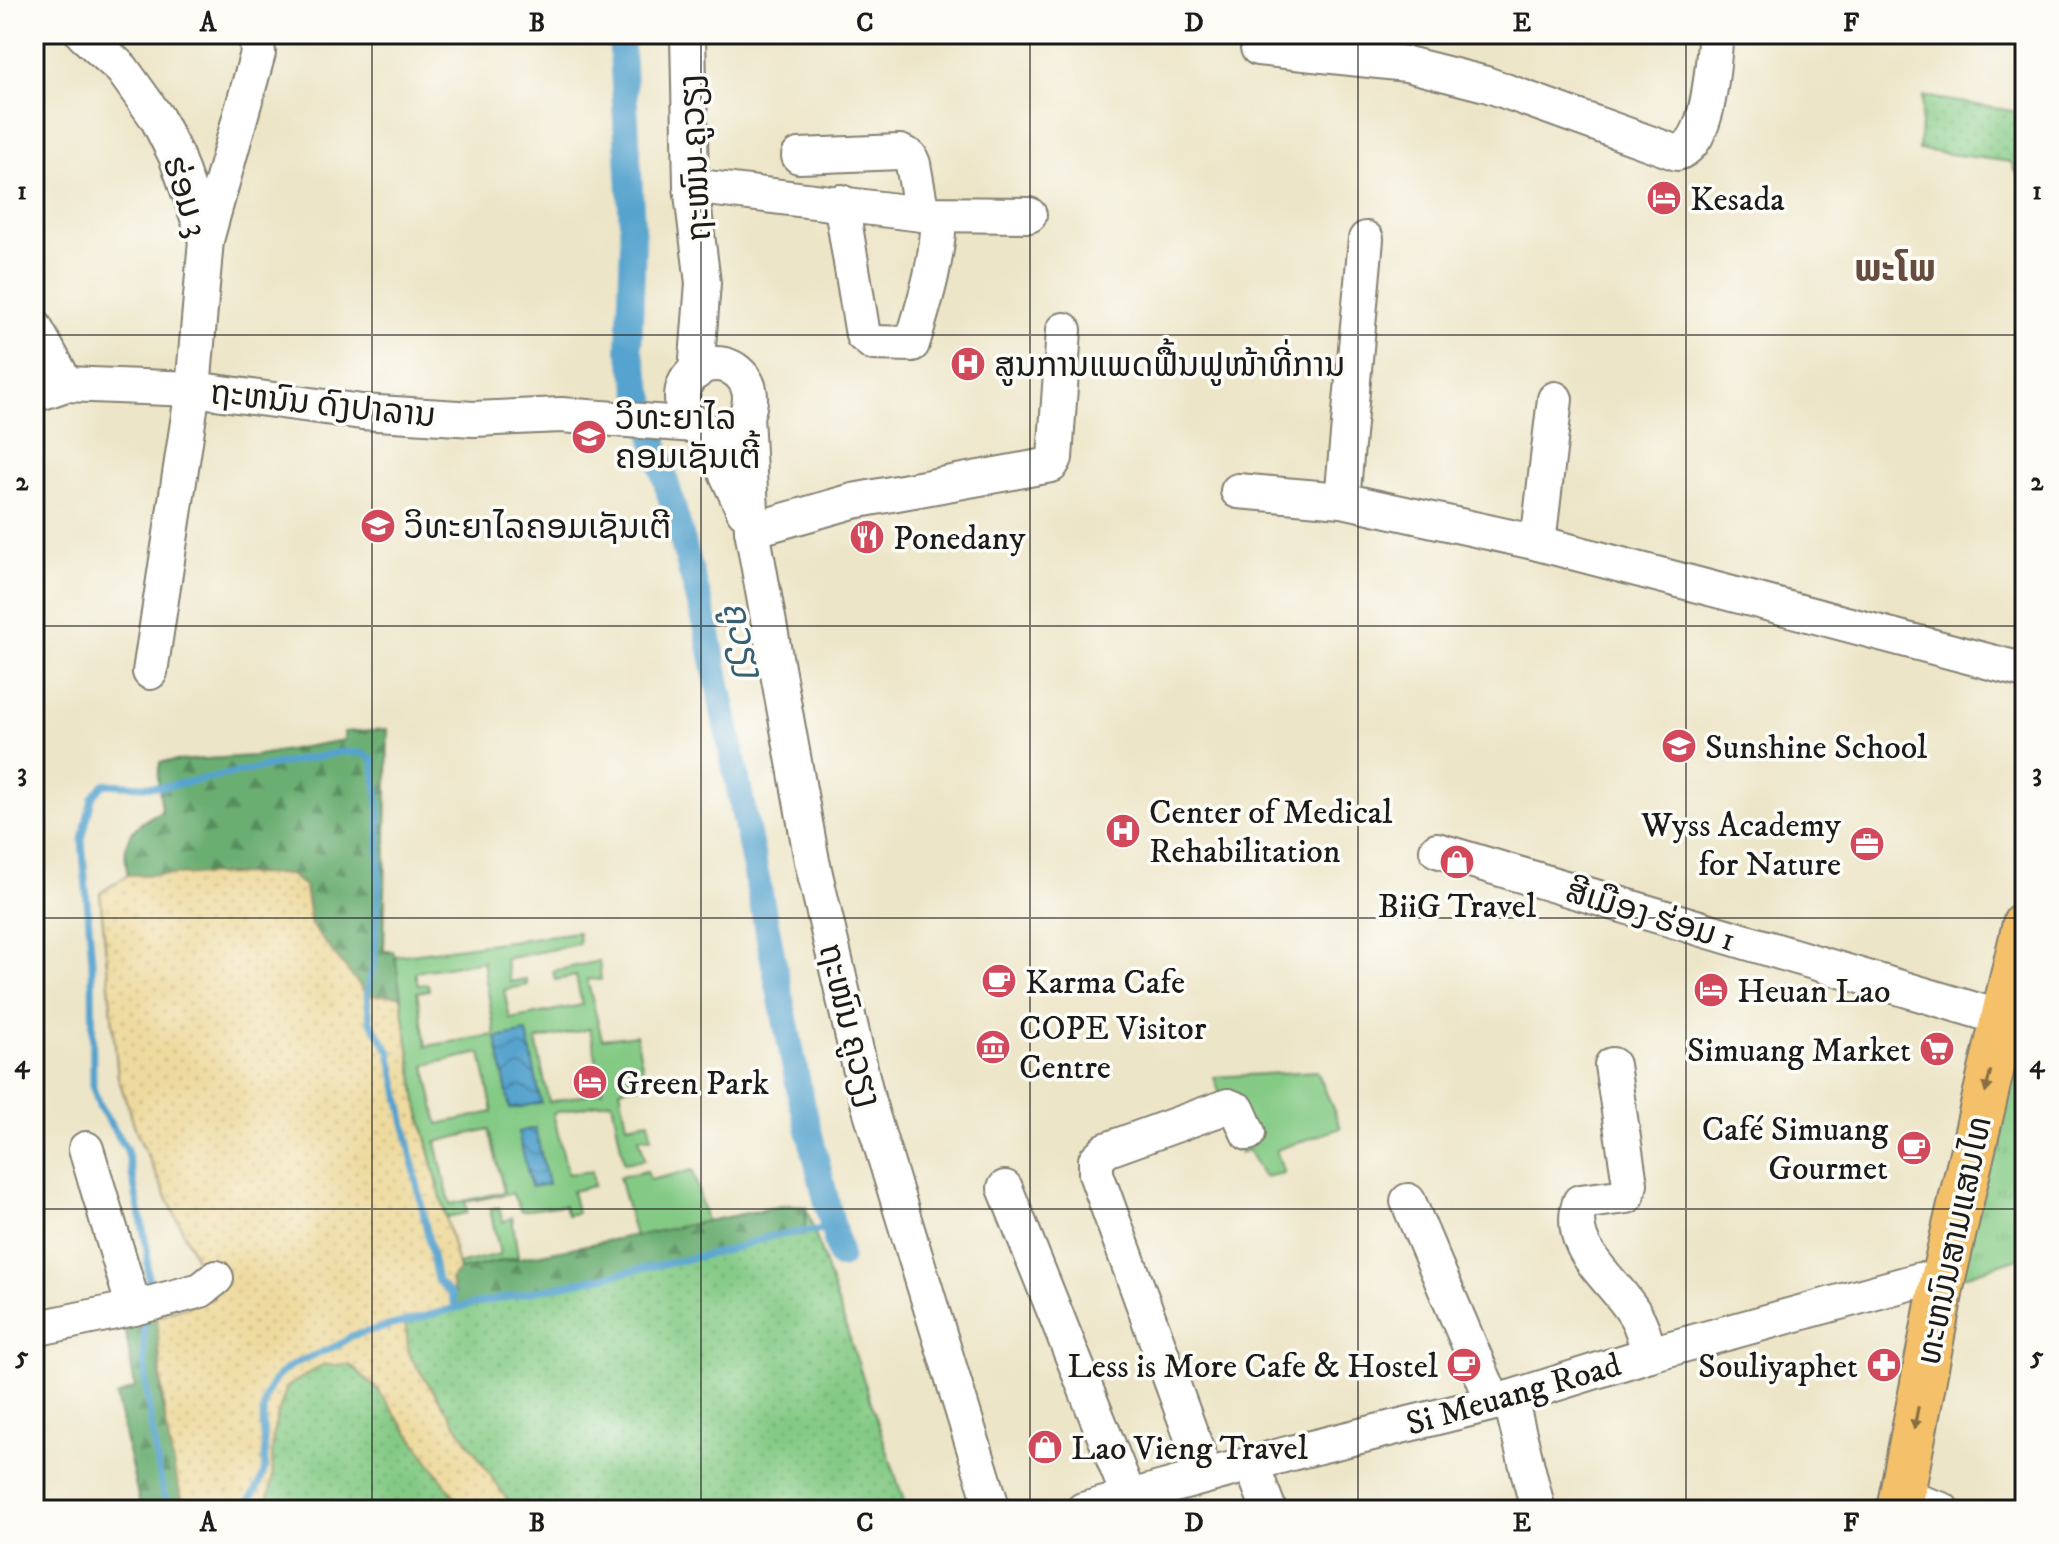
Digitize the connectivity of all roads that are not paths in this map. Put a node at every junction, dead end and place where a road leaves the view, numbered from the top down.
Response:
1 (83, 34) edge
2 (256, 34) edge
3 (688, 34) edge
4 (1716, 34) edge
5 (1258, 48) dead end
6 (799, 156) dead end
7 (691, 186) junction
8 (841, 202) junction
9 (930, 214) junction
10 (1029, 215) dead end
11 (1366, 239) dead end
12 (206, 240) junction
13 (703, 283) junction
14 (34, 326) edge
15 (1064, 330) dead end
16 (742, 376) junction
17 (66, 384) junction
18 (193, 389) junction
19 (34, 395) edge
20 (1555, 399) dead end
21 (688, 406) junction
22 (746, 415) junction
23 (1238, 491) dead end
24 (1342, 500) junction
25 (752, 530) junction
26 (1538, 543) junction
27 (2025, 671) edge
28 (150, 672) dead end
29 (1437, 850) dead end
30 (2022, 943) edge
31 (2002, 1018) junction
32 (1612, 1065) dead end
33 (1248, 1133) dead end
34 (86, 1149) dead end
35 (1005, 1188) dead end
36 (1408, 1201) dead end
37 (216, 1278) dead end
38 (1942, 1283) junction
39 (136, 1307) junction
40 (34, 1329) edge
41 (1650, 1354) junction
42 (1502, 1400) junction
43 (1251, 1463) junction
44 (1206, 1476) junction
45 (1129, 1497) junction
46 (1900, 1503) edge
47 (993, 1510) edge
48 (1083, 1510) edge
49 (1269, 1510) edge
50 (1538, 1510) edge
51 (1942, 1510) edge

1 - 12 street, ຮ່ອມ 3
2 - 12 street
3 - 7 street, ຖະໜົນ ຄູວຽງ
4 - 5 street
6 - 9 street
7 - 8 street
7 - 13 street, ຖະໜົນ ຄູວຽງ
8 - 9 street
8 - 9 street
9 - 10 street
11 - 24 street
12 - 18 street, ຮ່ອມ 3
13 - 16 street, ຖະໜົນ ຄູວຽງ
13 - 21 street, ຖະໜົນ ຄູວຽງ
14 - 17 street
15 - 25 street
16 - 21 street
16 - 22 street
17 - 18 street, ຖະຫນົນ ດົງປາລານ
17 - 19 street, ຖະຫນົນ ດົງປາລານ
18 - 21 street, ຖະຫນົນ ດົງປາລານ
18 - 28 street, ຮ່ອມ 3
20 - 26 street
21 - 22 street
21 - 25 street, ຖະໜົນ ຄູວຽງ
22 - 25 street, ຖະໜົນ ຄູວຽງ
23 - 24 street
24 - 26 street
25 - 47 street, ຖະໜົນ ຄູວຽງ
26 - 27 street
29 - 31 street, ສີເມືອງ ຮ່ອມ 1
30 - 31 main road, ທະຫນົນສາມແສນໄທ
31 -> 38 main road, ທະຫນົນສາມແສນໄທ
32 - 41 street
33 - 44 street
34 - 39 street
35 - 45 street
36 - 42 street
37 - 39 street
38 - 41 street, Si Meuang Road
38 -> 46 main road, ທະຫນົນສາມແສນໄທ
39 - 40 street
41 - 42 street, Si Meuang Road
42 - 43 street, Si Meuang Road
42 - 50 street
43 - 44 street, Si Meuang Road
43 - 49 street
44 - 45 street, Si Meuang Road
45 - 48 street, Si Meuang Road
46 - 51 street

